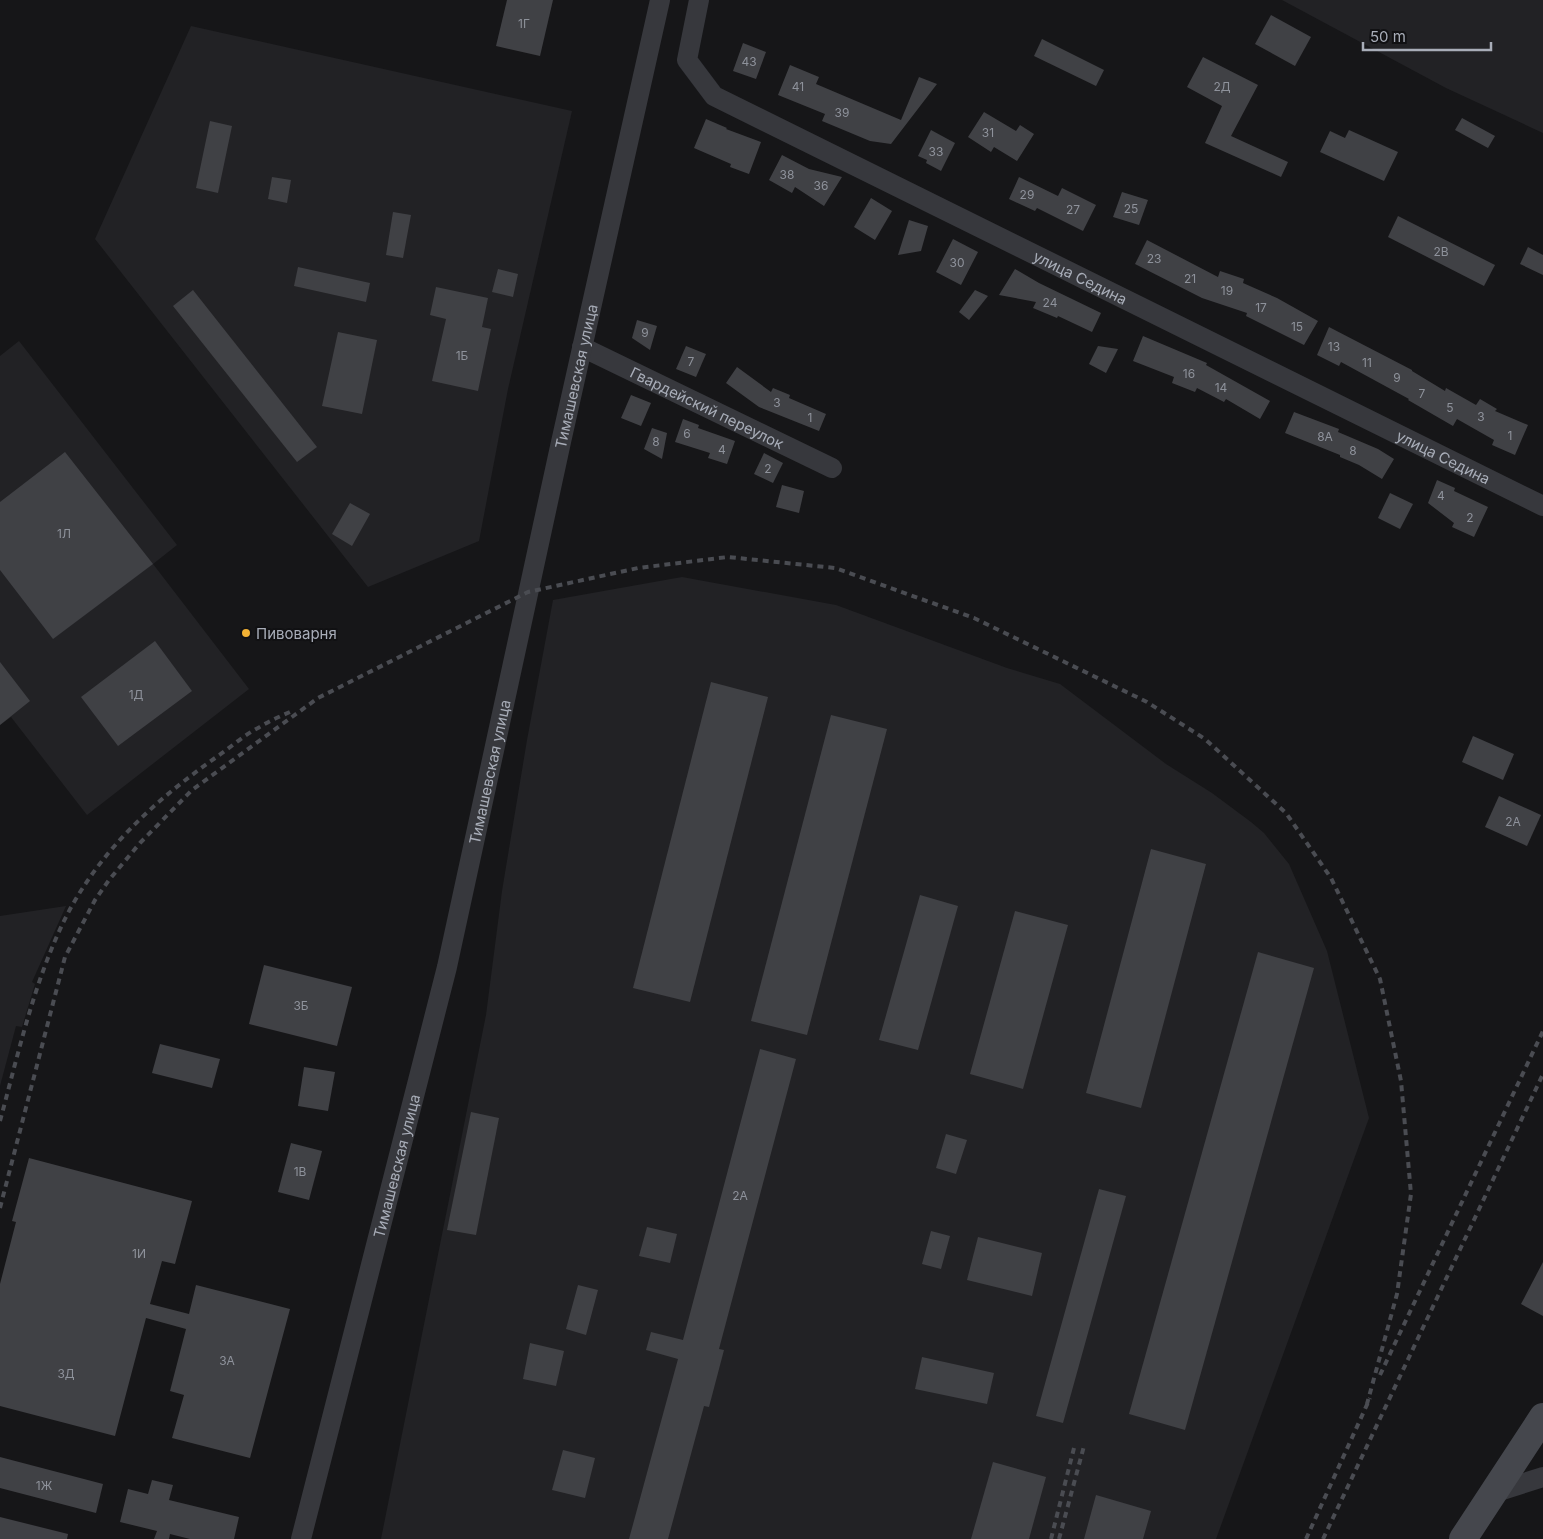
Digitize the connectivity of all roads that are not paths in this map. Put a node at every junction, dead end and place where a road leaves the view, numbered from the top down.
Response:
1 (660, 0) edge
2 (699, 0) edge
3 (582, 347) junction
4 (832, 468) dead end
5 (1543, 506) edge
6 (1543, 1417) edge
7 (1543, 1477) edge
8 (1493, 1493) junction
9 (301, 1539) edge
10 (1463, 1539) edge

1 - 3 street, Тимашевская улица
2 - 5 street, улица Седина
3 - 4 street, Гвардейский переулок
3 - 9 street, Тимашевская улица
6 - 8 main road
7 - 8 street
8 - 10 main road

